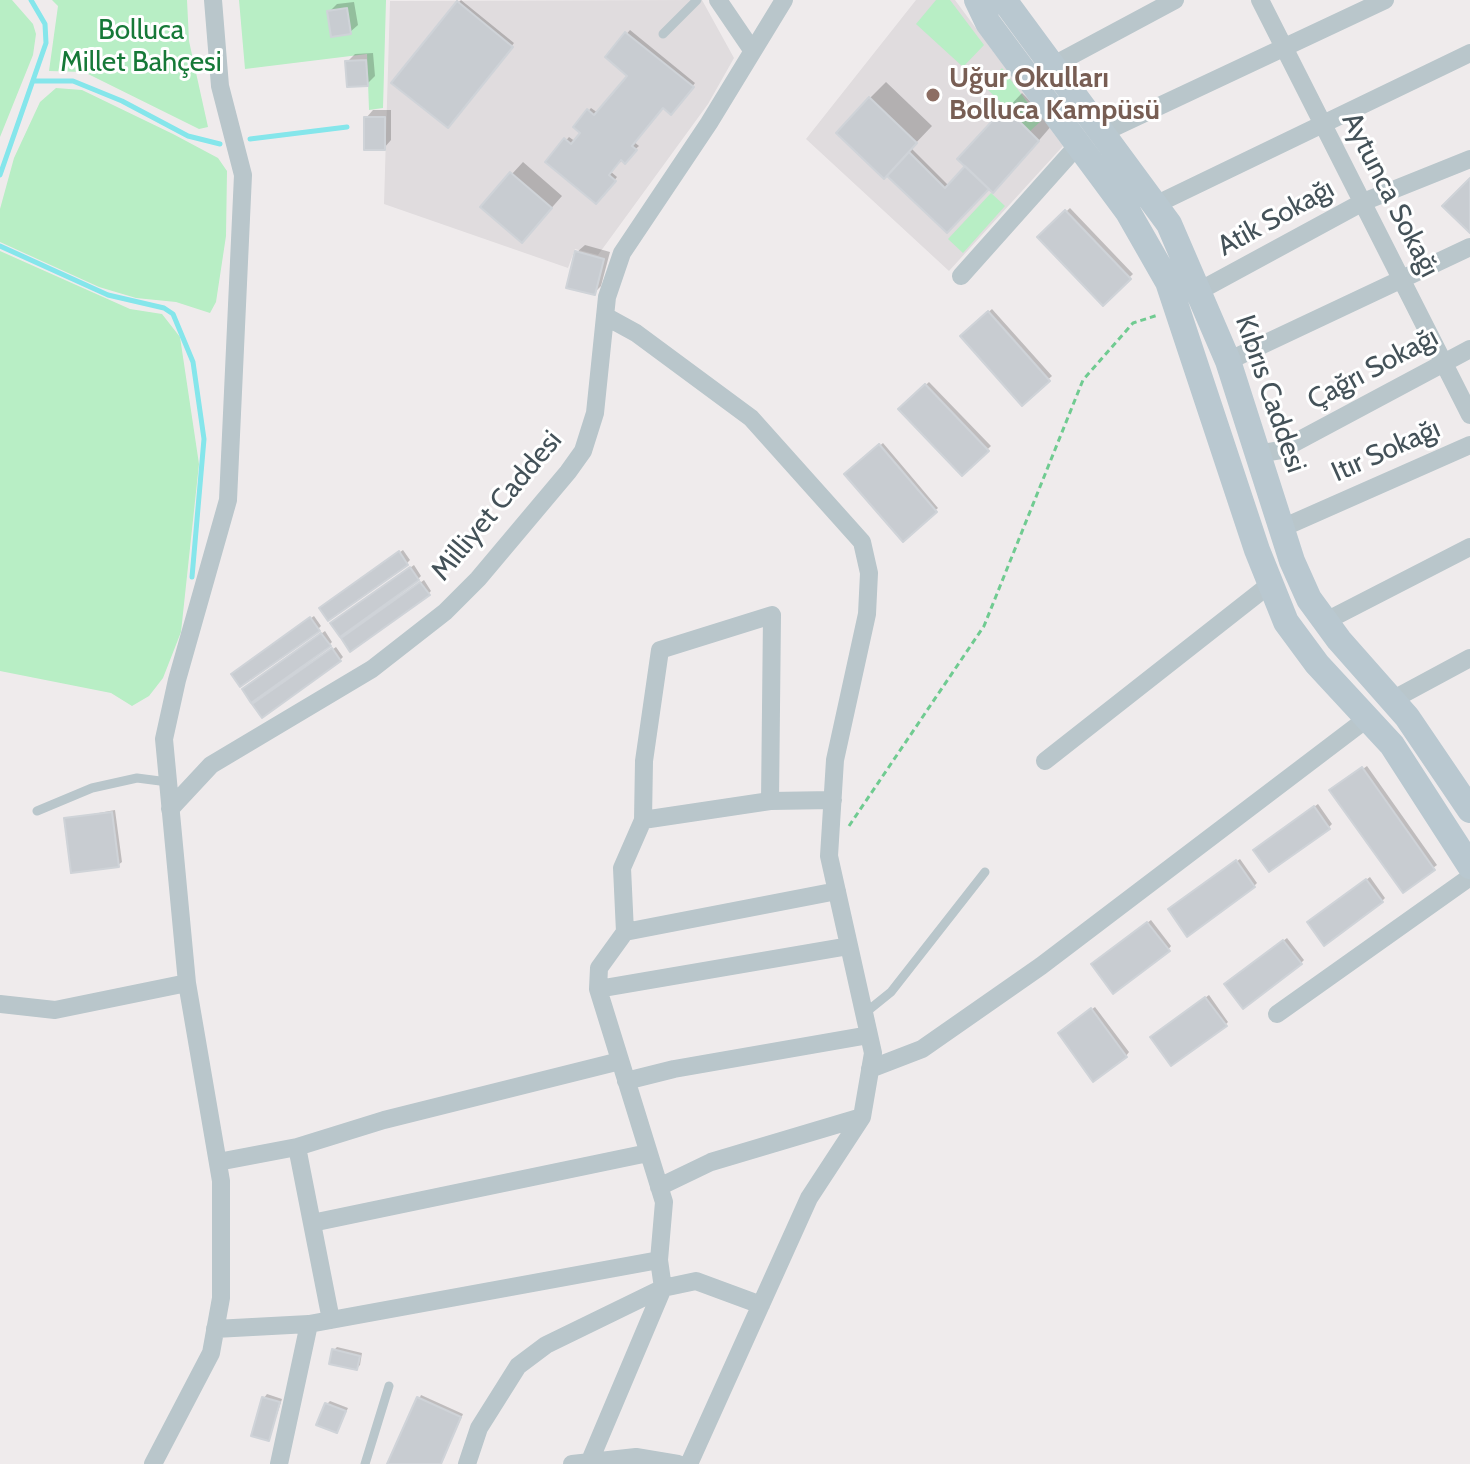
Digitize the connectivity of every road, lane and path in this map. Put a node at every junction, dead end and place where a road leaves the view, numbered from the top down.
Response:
1 (213, 0) edge
2 (697, 0) edge
3 (718, 0) edge
4 (784, 0) edge
5 (977, 0) edge
6 (1004, 0) edge
7 (1175, 0) edge
8 (1260, 0) edge
9 (1385, 0) edge
10 (663, 34) dead end
11 (1284, 47) junction
12 (752, 50) junction
13 (1470, 53) edge
14 (1050, 67) junction
15 (1323, 125) junction
16 (1090, 139) junction
17 (1470, 159) edge
18 (1363, 202) junction
19 (1157, 204) junction
20 (1470, 247) edge
21 (961, 276) dead end
22 (1401, 279) junction
23 (1199, 291) junction
24 (1177, 308) junction
25 (605, 316) junction
26 (1470, 349) edge
27 (1228, 361) junction
28 (1443, 362) junction
29 (1470, 415) edge
30 (1470, 445) edge
31 (1257, 454) junction
32 (1282, 528) junction
33 (1470, 547) edge
34 (1269, 585) junction
35 (1324, 622) junction
36 (1470, 658) edge
37 (1392, 700) junction
38 (1369, 717) junction
39 (1045, 761) dead end
40 (168, 782) junction
41 (833, 800) junction
42 (770, 801) junction
43 (170, 809) junction
44 (1470, 810) edge
45 (37, 811) dead end
46 (643, 820) junction
47 (829, 856) junction
48 (1470, 866) edge
49 (985, 872) dead end
50 (1470, 877) edge
51 (837, 891) junction
52 (625, 932) junction
53 (849, 946) junction
54 (187, 983) junction
55 (598, 989) junction
56 (0, 1004) edge
57 (865, 1013) junction
58 (1277, 1014) dead end
59 (869, 1035) junction
60 (620, 1061) junction
61 (870, 1069) junction
62 (626, 1081) junction
63 (862, 1117) junction
64 (297, 1147) junction
65 (648, 1153) junction
66 (218, 1162) junction
67 (659, 1187) junction
68 (312, 1223) junction
69 (659, 1260) junction
70 (663, 1288) junction
71 (761, 1305) junction
72 (331, 1320) junction
73 (309, 1324) junction
74 (215, 1329) junction
75 (389, 1386) dead end
76 (589, 1463) edge
77 (153, 1464) edge
78 (279, 1464) edge
79 (365, 1464) edge
80 (467, 1464) edge
81 (572, 1464) edge
82 (678, 1464) edge
83 (689, 1464) edge

1 - 40 street
2 - 10 lane
3 - 12 street
4 - 12 street, Milliyet Caddesi
5 - 16 main road
6 - 14 main road, Kıbrıs Caddesi
7 - 14 street
8 - 11 street, Aytunca Sokağı
9 - 11 street
11 - 15 street, Aytunca Sokağı
11 - 16 street
12 - 25 street, Milliyet Caddesi
13 - 15 street
14 - 16 main road, Kıbrıs Caddesi
15 - 18 street, Aytunca Sokağı
15 - 19 street
16 - 19 main road, Kıbrıs Caddesi
16 - 21 street
16 - 24 main road
17 - 18 street, Atik Sokağı
18 - 22 street, Aytunca Sokağı
18 - 23 street, Atik Sokağı
19 - 23 main road, Kıbrıs Caddesi
20 - 22 street
22 - 27 street
22 - 28 street, Aytunca Sokağı
23 - 27 main road, Kıbrıs Caddesi
24 - 34 main road
24 - 47 path
25 - 41 street
25 - 43 street, Milliyet Caddesi
26 - 28 street, Çağrı Sokağı
27 - 31 main road, Kıbrıs Caddesi
28 - 29 street, Aytunca Sokağı
28 - 31 street, Çağrı Sokağı
30 - 32 street, Itır Sokağı
31 - 32 main road, Kıbrıs Caddesi
32 - 35 main road, Kıbrıs Caddesi
33 - 35 street
34 - 38 main road
34 - 39 street
35 - 37 main road, Kıbrıs Caddesi
36 - 37 street
37 - 44 main road, Kıbrıs Caddesi
38 - 48 main road
38 - 61 street
40 - 43 street
40 - 45 lane
41 - 42 street
41 - 47 street
42 - 46 street
42 - 46 street
43 - 54 street
46 - 52 street
47 - 51 street
49 - 57 lane
50 - 58 street
51 - 52 street
51 - 53 street
52 - 55 street
53 - 55 street
53 - 57 street
54 - 56 street
54 - 66 street
55 - 60 street
57 - 59 street
59 - 61 street
59 - 62 street
60 - 62 street
60 - 64 street
61 - 63 street
62 - 65 street
63 - 67 street
63 - 71 street
64 - 66 street
64 - 68 street
65 - 67 street
65 - 68 street
66 - 74 street
67 - 69 street
68 - 72 street
69 - 70 street
69 - 72 street
70 - 71 street
70 - 76 street
70 - 80 street
71 - 83 street
72 - 73 street
73 - 74 street
73 - 78 street
74 - 77 street
75 - 79 lane
76 - 81 street
76 - 82 street

